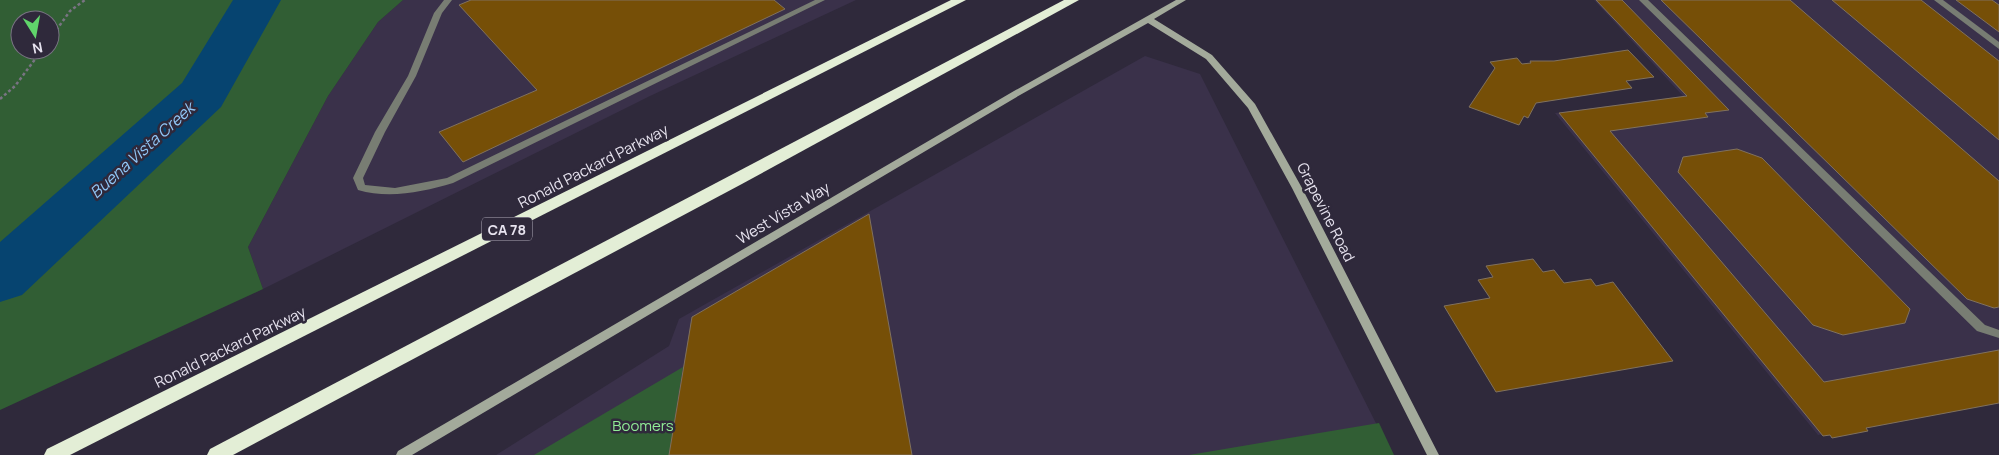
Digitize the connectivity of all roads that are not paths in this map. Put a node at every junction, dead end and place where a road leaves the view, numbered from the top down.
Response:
1 (448, 0) edge
2 (822, 0) edge
3 (960, 0) edge
4 (1073, 0) edge
5 (1182, 0) edge
6 (1643, 0) edge
7 (1938, 0) edge
8 (1148, 19) junction
9 (1999, 46) edge
10 (1999, 334) edge
11 (52, 455) edge
12 (216, 455) edge
13 (402, 455) edge
14 (1433, 455) edge

1 - 2 lane
3 - 11 highway, Ronald Packard Parkway / CA 78
4 - 12 highway
5 - 8 main road, West Vista Way
6 - 10 lane
7 - 9 lane
8 - 13 main road, West Vista Way
8 - 14 main road, Grapevine Road

